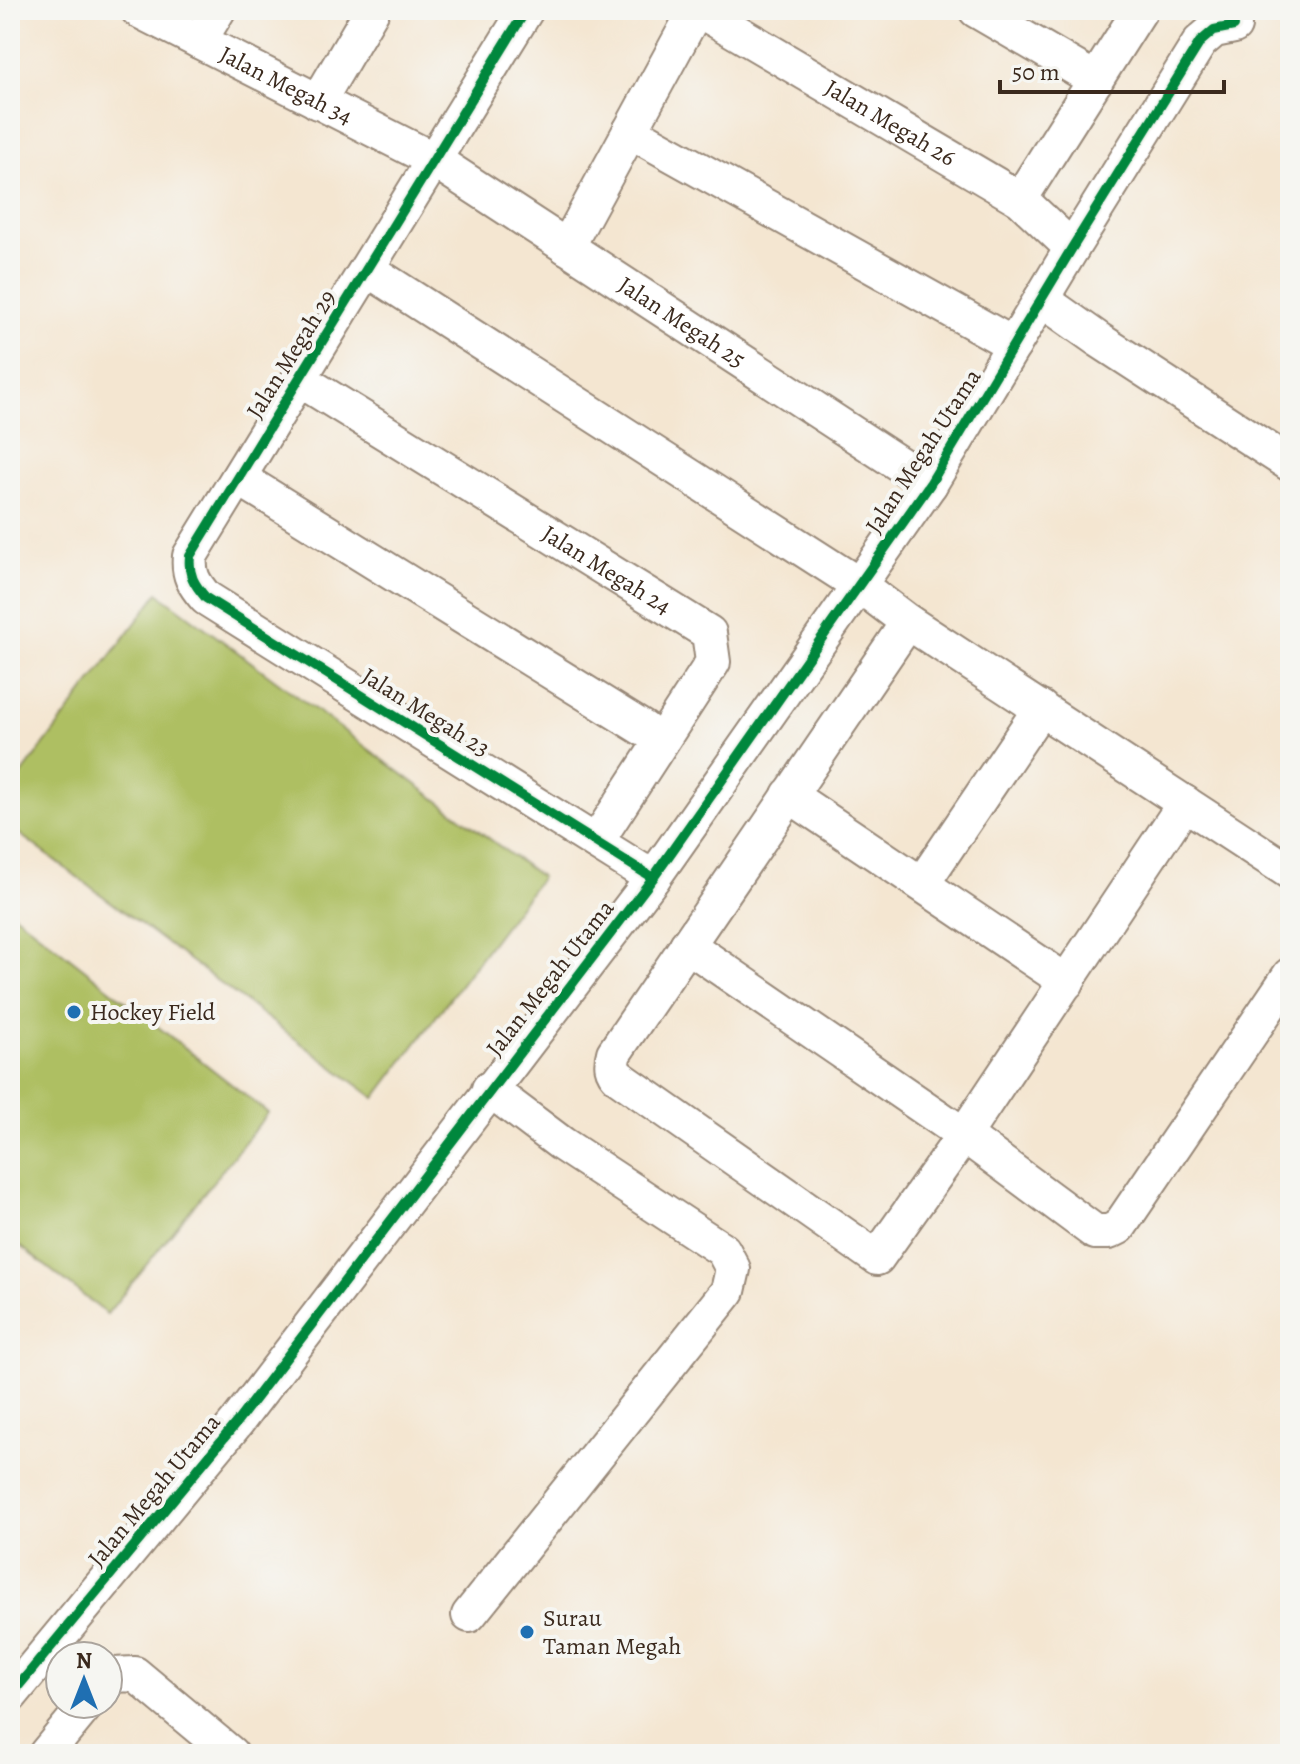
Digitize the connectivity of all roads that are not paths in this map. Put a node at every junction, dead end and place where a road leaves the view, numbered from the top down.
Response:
1 (138, 10) edge
2 (218, 10) edge
3 (372, 10) edge
4 (526, 10) edge
5 (698, 10) edge
6 (976, 10) edge
7 (1140, 10) edge
8 (1234, 26) dead end
9 (199, 41) junction
10 (1096, 80) junction
11 (318, 102) junction
12 (630, 131) junction
13 (434, 160) junction
14 (1020, 199) junction
15 (567, 247) junction
16 (1072, 248) junction
17 (367, 269) junction
18 (1041, 299) junction
19 (1014, 345) junction
20 (299, 379) junction
21 (1290, 464) edge
22 (239, 478) junction
23 (930, 484) junction
24 (189, 570) joint
25 (859, 585) junction
26 (908, 622) junction
27 (1041, 708) junction
28 (644, 729) dead end
29 (789, 795) junction
30 (1185, 803) junction
31 (596, 842) junction
32 (1290, 872) edge
33 (653, 878) junction
34 (922, 884) junction
35 (687, 945) junction
36 (1290, 975) edge
37 (1067, 982) junction
38 (489, 1089) junction
39 (964, 1135) junction
40 (469, 1615) dead end
41 (124, 1674) edge
42 (10, 1696) edge
43 (74, 1720) edge
44 (46, 1754) edge
45 (231, 1754) edge

1 - 9 street, Jalan Megah 34
2 - 9 street
3 - 11 street
4 - 13 street, Jalan Megah 29
5 - 12 street
5 - 14 street, Jalan Megah 26
6 - 10 street
7 - 10 street
8 - 16 street, Jalan Megah Utama
9 - 11 street, Jalan Megah 34
10 - 14 street
11 - 13 street, Jalan Megah 34
12 - 15 street
12 - 19 street
13 - 15 street, Jalan Megah 25
13 - 17 street, Jalan Megah 29
14 - 16 street, Jalan Megah 26
15 - 23 street, Jalan Megah 25
16 - 18 street, Jalan Megah Utama
17 - 20 street, Jalan Megah 29
17 - 25 street
18 - 19 street, Jalan Megah Utama
18 - 21 street
19 - 23 street, Jalan Megah Utama
20 - 22 street, Jalan Megah 29
20 - 31 street, Jalan Megah 24
22 - 24 street, Jalan Megah 29
22 - 28 street
23 - 25 street, Jalan Megah Utama
24 - 31 street, Jalan Megah 23
25 - 26 street
25 - 33 street, Jalan Megah Utama
26 - 27 street
26 - 29 street
27 - 30 street
27 - 34 street
29 - 34 street
29 - 35 street
30 - 32 street
30 - 37 street
31 - 33 street, Jalan Megah 23
33 - 38 street, Jalan Megah Utama
34 - 37 street
35 - 39 street
35 - 39 street
36 - 39 street
37 - 39 street
38 - 40 street
38 - 42 street, Jalan Megah Utama
41 - 45 street
43 - 44 street

